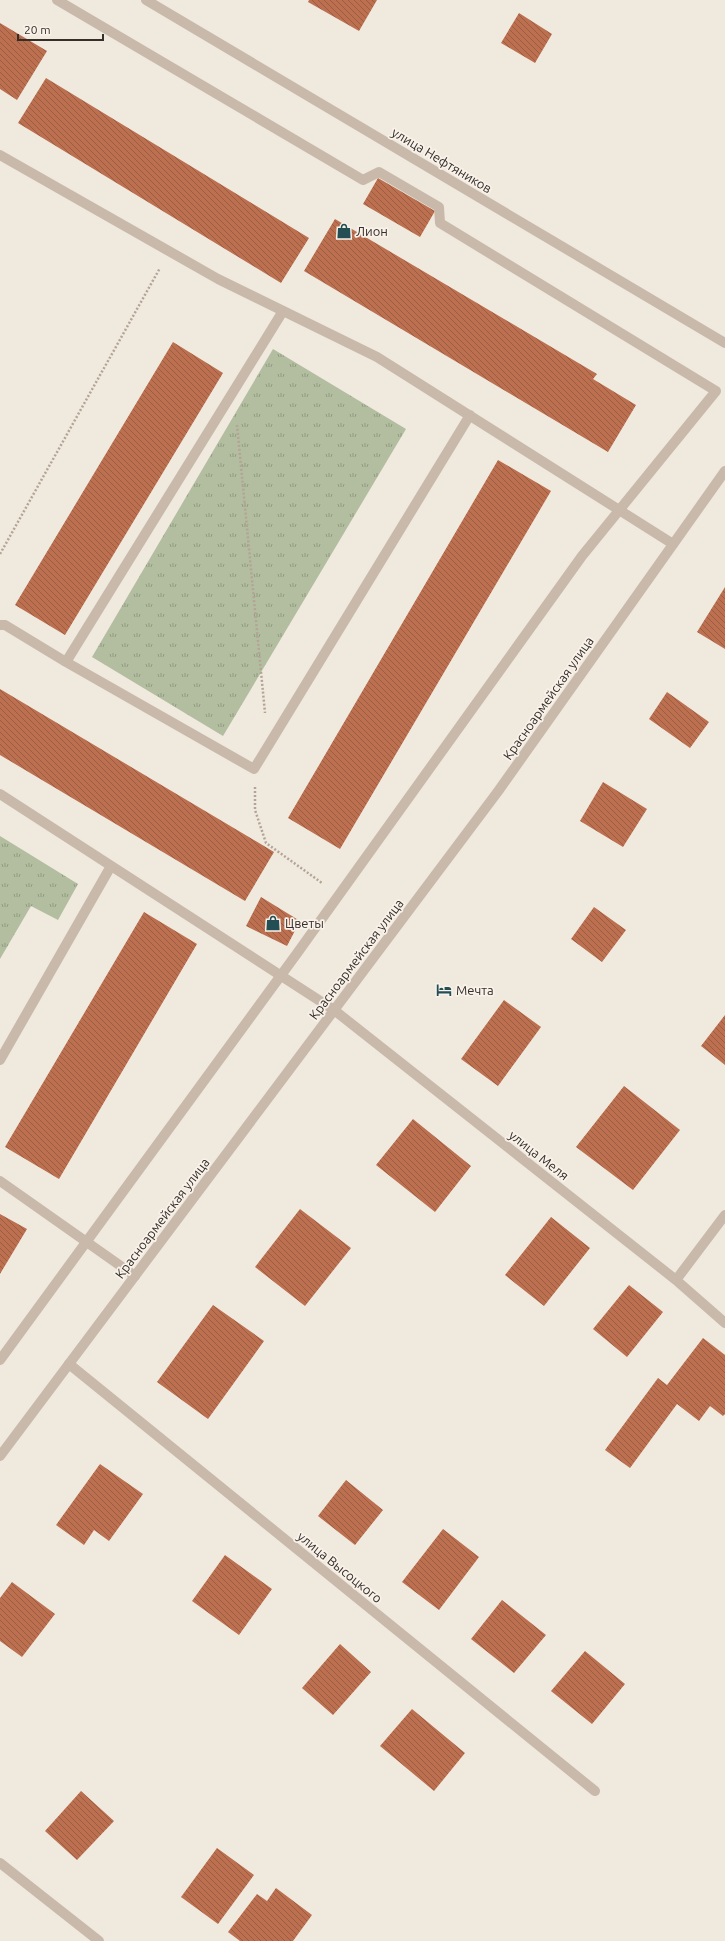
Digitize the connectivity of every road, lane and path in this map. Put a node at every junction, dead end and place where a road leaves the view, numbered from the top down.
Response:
1 (57, 0) edge
2 (146, 0) edge
3 (0, 155) edge
4 (169, 252) junction
5 (283, 311) junction
6 (725, 343) edge
7 (233, 391) junction
8 (470, 415) junction
9 (725, 471) edge
10 (619, 510) junction
11 (673, 544) junction
12 (0, 554) edge
13 (0, 625) edge
14 (66, 662) junction
15 (268, 746) junction
16 (254, 769) junction
17 (0, 794) edge
18 (111, 866) junction
19 (338, 895) junction
20 (280, 976) junction
21 (334, 1010) junction
22 (0, 1060) edge
23 (0, 1181) edge
24 (725, 1215) edge
25 (86, 1241) junction
26 (135, 1276) junction
27 (676, 1280) junction
28 (725, 1323) edge
29 (0, 1360) edge
30 (69, 1364) junction
31 (0, 1456) edge
32 (595, 1791) dead end
33 (0, 1863) edge
34 (99, 1941) edge

1 - 10 street
2 - 6 street, улица Нефтяников
3 - 4 street
4 - 5 street
4 - 12 path
5 - 7 street
5 - 8 street
7 - 14 street
7 - 15 path
8 - 10 street
8 - 15 street
9 - 11 street, Красноармейская улица
10 - 11 street
10 - 19 street
11 - 21 street, Красноармейская улица
13 - 14 street
14 - 16 street
15 - 16 street
16 - 19 path
17 - 18 street, улица Меля
18 - 20 street, улица Меля
18 - 22 street
19 - 20 street
20 - 21 street, улица Меля
20 - 25 street
21 - 26 street, Красноармейская улица
21 - 27 street, улица Меля
23 - 25 street
24 - 27 street
25 - 26 street
25 - 29 street
26 - 30 street, Красноармейская улица
27 - 28 street, улица Меля
30 - 31 street, Красноармейская улица
30 - 32 street, улица Высоцкого
33 - 34 street

